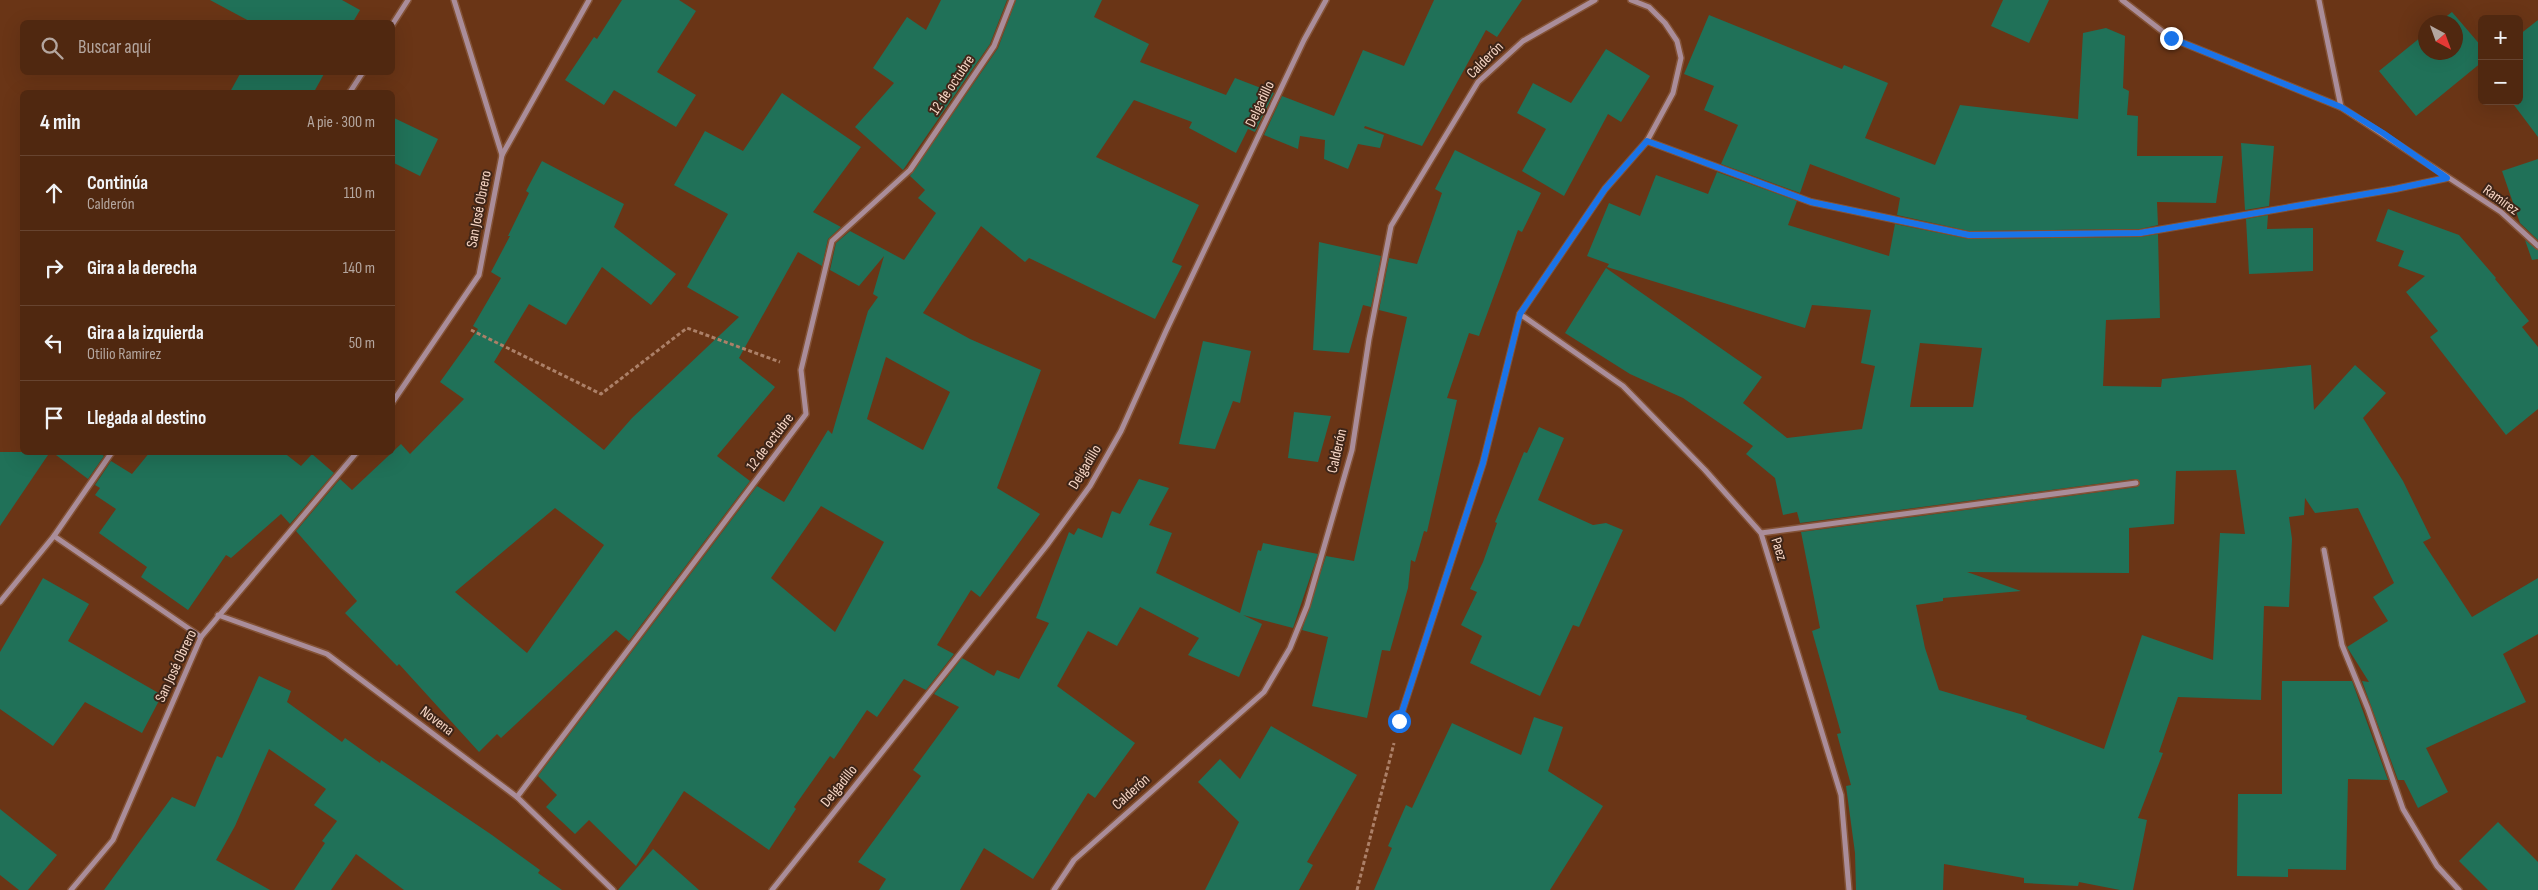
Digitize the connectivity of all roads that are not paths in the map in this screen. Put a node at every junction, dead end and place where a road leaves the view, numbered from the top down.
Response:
1 (408, 0) edge
2 (454, 0) edge
3 (589, 0) edge
4 (1012, 0) edge
5 (1326, 0) edge
6 (1595, 0) edge
7 (1631, 0) edge
8 (2122, 0) edge
9 (2319, 0) edge
10 (395, 20) edge
11 (361, 75) edge
12 (351, 90) edge
13 (2341, 107) junction
14 (1647, 141) junction
15 (502, 155) junction
16 (2447, 178) junction
17 (2538, 246) edge
18 (1520, 314) junction
19 (395, 399) edge
20 (110, 455) edge
21 (354, 455) edge
22 (2136, 483) dead end
23 (1762, 533) junction
24 (54, 536) junction
25 (2324, 550) dead end
26 (0, 602) edge
27 (218, 615) junction
28 (201, 637) junction
29 (1399, 721) road end
30 (517, 797) junction
31 (71, 890) edge
32 (613, 890) edge
33 (772, 890) edge
34 (1054, 890) edge
35 (1849, 890) edge
36 (2459, 890) edge

1 - 10 street
2 - 15 street, San José Obrero
3 - 15 street
4 - 30 street, 12 de octubre
5 - 33 street, Delgadillo
6 - 34 street, Calderón
7 - 14 street
8 - 13 street, Ramírez
9 - 13 street
11 - 12 street
13 - 16 street, Ramírez
14 - 16 street
14 - 18 street
15 - 19 street, San José Obrero
16 - 17 street, Ramírez
18 - 23 street, Paez
18 - 29 street
20 - 24 street
21 - 27 street, San José Obrero
22 - 23 street
23 - 35 street, Paez
24 - 26 street
24 - 28 street
25 - 36 street
27 - 28 street, San José Obrero
27 - 30 street, Novena
28 - 31 street, San José Obrero
30 - 32 street, Novena

